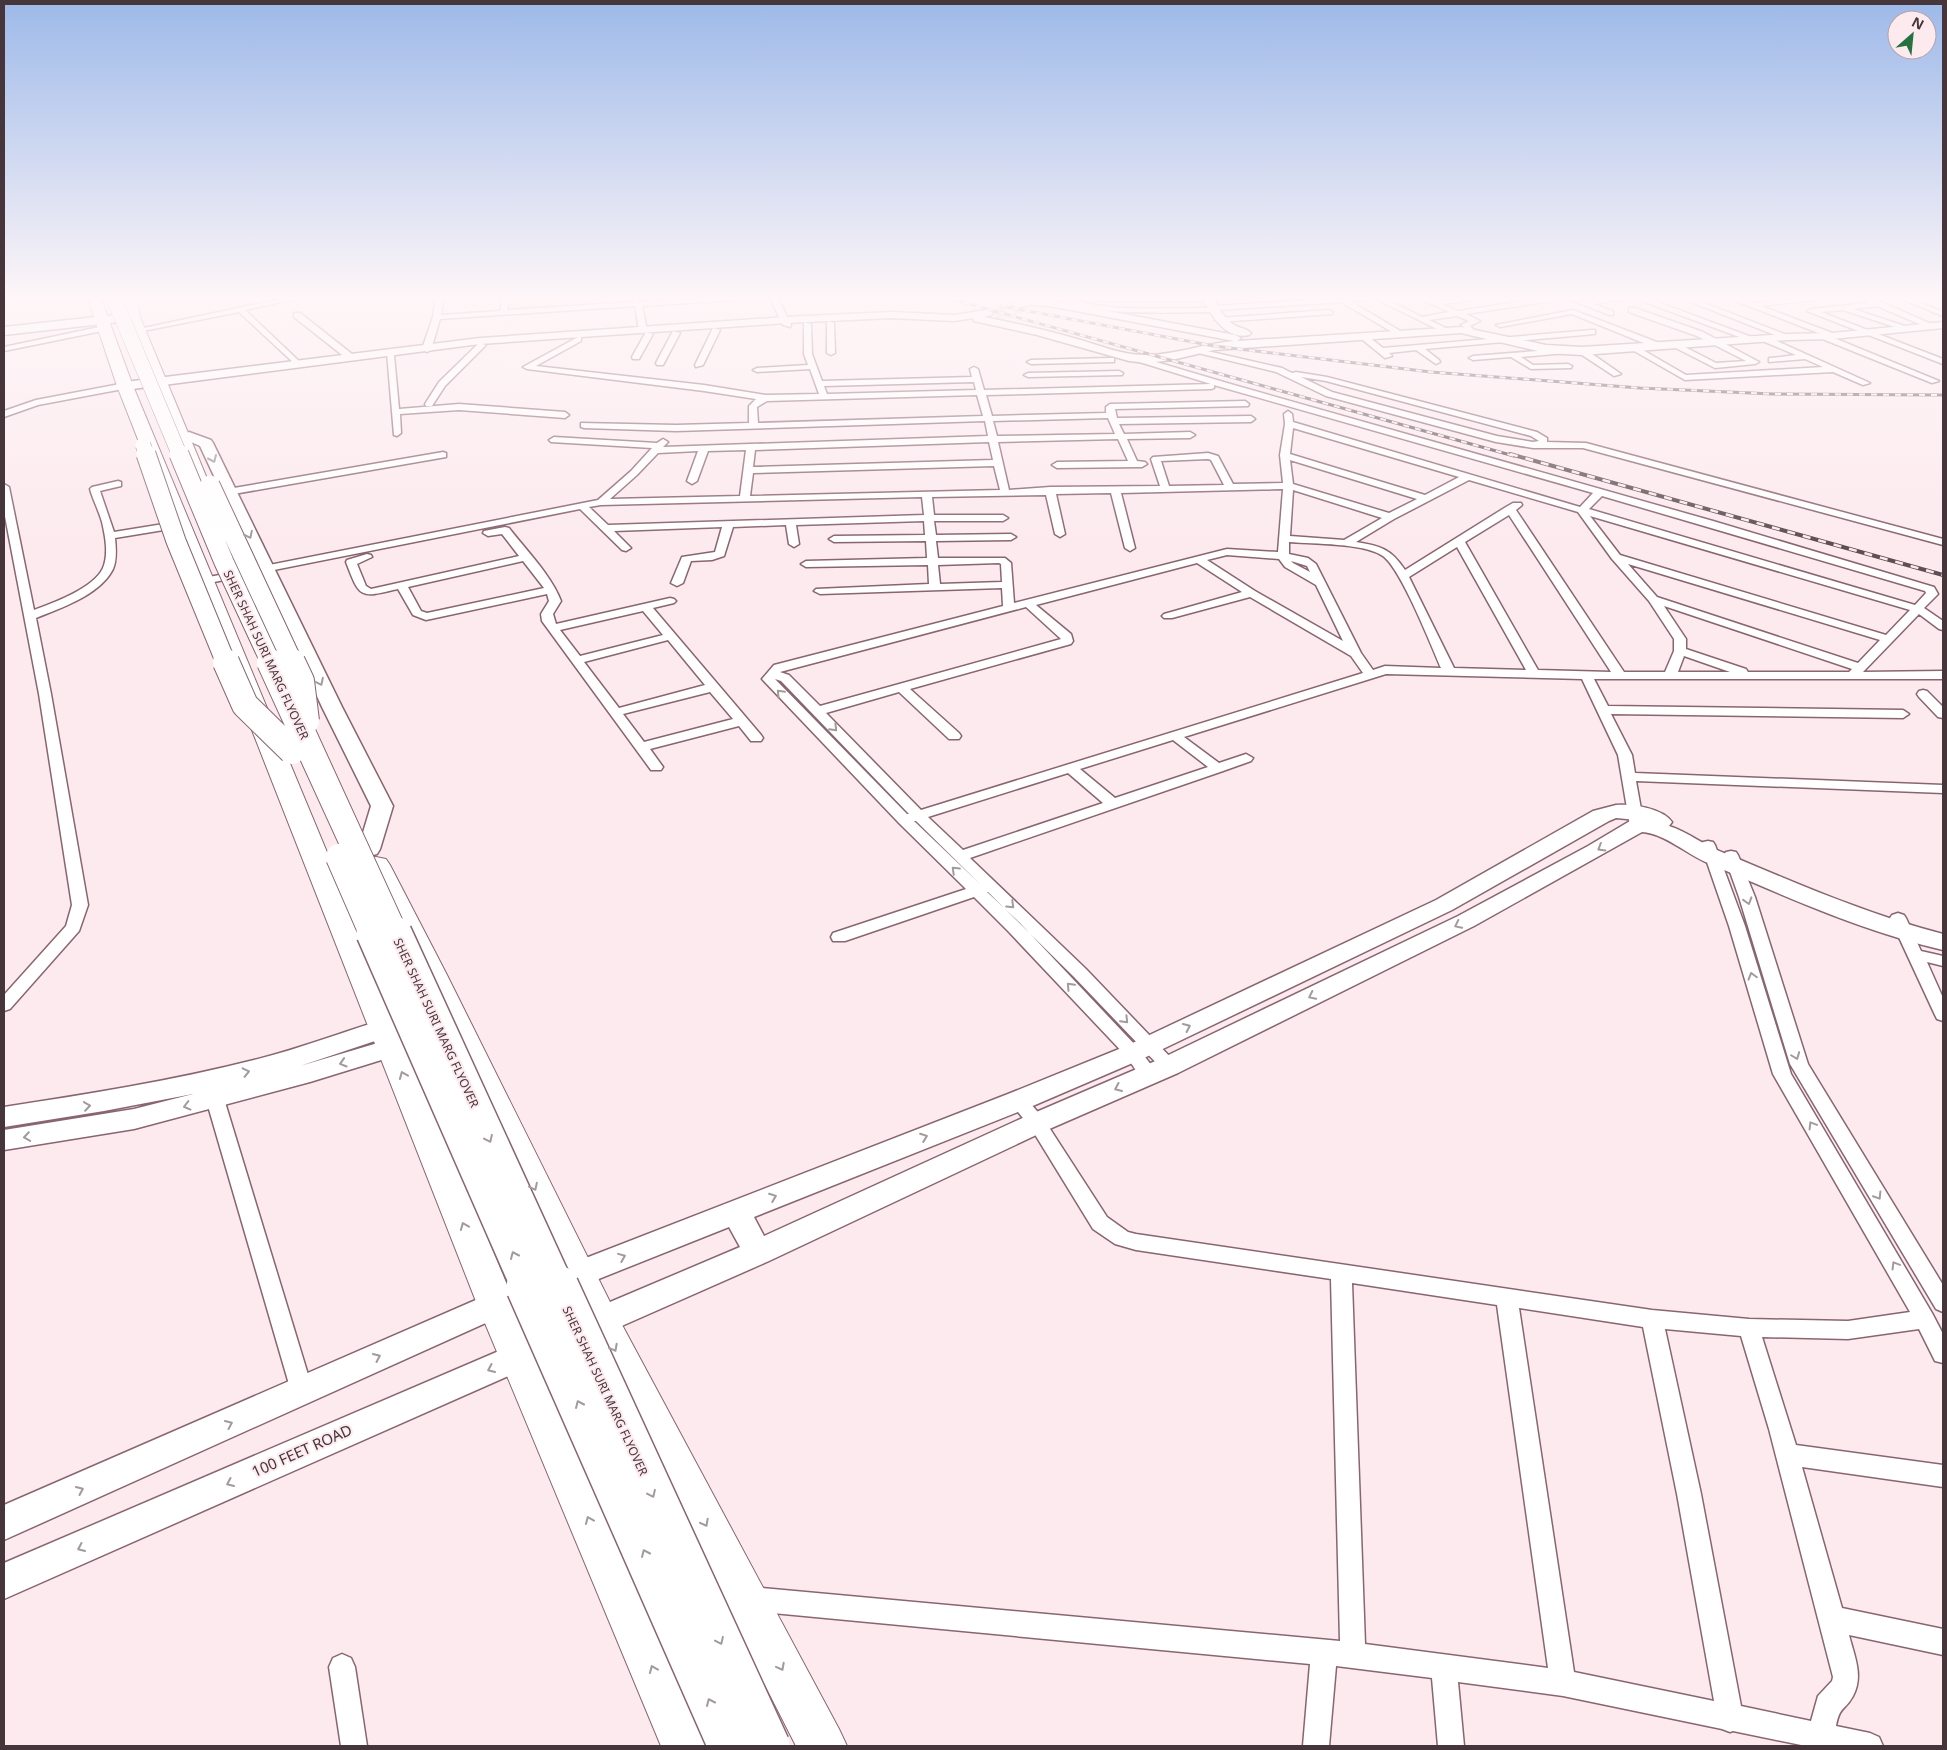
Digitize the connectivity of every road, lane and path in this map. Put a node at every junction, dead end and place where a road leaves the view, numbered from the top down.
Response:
1 (124, 378) edge
2 (144, 378) edge
3 (156, 378) edge
4 (186, 378) edge
5 (392, 378) edge
6 (448, 378) edge
7 (617, 378) edge
8 (817, 378) edge
9 (1122, 378) edge
10 (1172, 378) edge
11 (1199, 378) edge
12 (1296, 378) edge
13 (1322, 378) edge
14 (1855, 378) edge
15 (1927, 378) edge
16 (977, 379) joint
17 (158, 381) junction
18 (1935, 381) dead end
19 (1866, 383) dead end
20 (821, 384) junction
21 (1224, 385) junction
22 (125, 386) junction
23 (1177, 387) junction
24 (1130, 388) junction
25 (980, 392) junction
26 (823, 397) junction
27 (766, 398) junction
28 (1287, 403) junction
29 (429, 404) dead end
30 (1245, 404) dead end
31 (1142, 406) junction
32 (4, 408) edge
33 (16, 409) junction
34 (395, 412) junction
35 (4, 414) edge
36 (564, 415) dead end
37 (988, 417) junction
38 (1113, 418) junction
39 (1251, 419) dead end
40 (1289, 424) junction
41 (584, 425) dead end
42 (754, 425) junction
43 (676, 428) junction
44 (185, 433) junction
45 (397, 433) dead end
46 (1190, 435) dead end
47 (142, 436) junction
48 (1121, 437) junction
49 (993, 439) junction
50 (554, 440) dead end
51 (1540, 445) junction
52 (751, 447) junction
53 (658, 448) junction
54 (704, 449) junction
55 (443, 455) dead end
56 (1286, 455) junction
57 (998, 463) junction
58 (1493, 463) junction
59 (1134, 464) junction
60 (1156, 464) junction
61 (1057, 465) dead end
62 (749, 470) junction
63 (1466, 477) junction
64 (1554, 480) junction
65 (692, 481) dead end
66 (118, 484) dead end
67 (1288, 486) junction
68 (1230, 487) junction
69 (4, 488) edge
70 (1165, 488) junction
71 (1115, 489) junction
72 (1050, 490) junction
73 (228, 492) junction
74 (1005, 492) junction
75 (1599, 493) junction
76 (927, 494) junction
77 (1532, 496) junction
78 (1425, 498) junction
79 (601, 502) junction
80 (582, 506) junction
81 (1510, 509) junction
82 (1582, 511) junction
83 (736, 512) junction
84 (1390, 517) junction
85 (930, 518) junction
86 (1003, 518) dead end
87 (791, 523) junction
88 (182, 524) junction
89 (502, 527) junction
90 (606, 528) junction
91 (1060, 534) dead end
92 (109, 536) junction
93 (931, 538) junction
94 (1011, 538) dead end
95 (834, 539) dead end
96 (1285, 539) junction
97 (1459, 541) junction
98 (1943, 542) edge
99 (794, 544) dead end
100 (1345, 544) junction
101 (626, 548) dead end
102 (1130, 548) dead end
103 (528, 557) junction
104 (1283, 557) junction
105 (1616, 557) junction
106 (1198, 559) junction
107 (931, 561) junction
108 (806, 564) dead end
109 (253, 571) junction
110 (1403, 576) junction
111 (204, 581) junction
112 (677, 583) dead end
113 (1007, 585) junction
114 (402, 586) junction
115 (935, 587) junction
116 (551, 590) junction
117 (820, 591) dead end
118 (1251, 593) junction
119 (1653, 599) junction
120 (670, 601) dead end
121 (1027, 603) junction
122 (646, 607) junction
123 (1009, 608) junction
124 (1917, 609) junction
125 (29, 616) junction
126 (1168, 616) dead end
127 (1943, 627) edge
128 (553, 628) junction
129 (671, 636) junction
130 (1888, 639) junction
131 (1680, 651) junction
132 (1355, 653) junction
133 (577, 660) junction
134 (1856, 672) junction
135 (1369, 673) junction
136 (1450, 673) junction
137 (772, 674) junction
138 (1534, 674) junction
139 (1586, 675) junction
140 (1943, 675) edge
141 (1620, 676) junction
142 (1670, 676) junction
143 (1756, 677) junction
144 (714, 687) junction
145 (902, 688) junction
146 (1923, 694) dead end
147 (1604, 710) junction
148 (817, 711) junction
149 (616, 712) junction
150 (1902, 714) dead end
151 (1943, 714) edge
152 (741, 721) junction
153 (954, 736) dead end
154 (1175, 736) junction
155 (756, 738) dead end
156 (642, 747) junction
157 (301, 749) junction
158 (1246, 758) dead end
159 (656, 767) dead end
160 (1070, 768) junction
161 (1218, 768) junction
162 (868, 774) junction
163 (1630, 777) junction
164 (1943, 789) edge
165 (1113, 804) junction
166 (911, 818) junction
167 (1636, 819) junction
168 (961, 856) junction
169 (1722, 856) junction
170 (984, 889) junction
171 (1902, 925) junction
172 (1943, 931) edge
173 (840, 937) dead end
174 (1943, 942) edge
175 (1917, 955) junction
176 (1943, 961) edge
177 (4, 1005) edge
178 (452, 1015) junction
179 (1943, 1015) edge
180 (388, 1039) junction
181 (1141, 1049) junction
182 (1159, 1070) junction
183 (215, 1099) junction
184 (1018, 1101) junction
185 (4, 1117) edge
186 (1037, 1123) junction
187 (4, 1140) edge
188 (735, 1212) junction
189 (758, 1252) junction
190 (1341, 1274) junction
191 (577, 1275) junction
192 (1910, 1291) junction
193 (1942, 1298) edge
194 (1507, 1299) junction
195 (496, 1304) junction
196 (1925, 1319) junction
197 (599, 1320) junction
198 (1652, 1320) junction
199 (1749, 1328) junction
200 (1943, 1354) edge
201 (518, 1356) junction
202 (302, 1392) junction
203 (1787, 1454) junction
204 (1943, 1476) edge
205 (4, 1524) edge
206 (4, 1582) edge
207 (745, 1598) junction
208 (1832, 1618) junction
209 (1943, 1642) edge
210 (1324, 1652) junction
211 (1353, 1655) junction
212 (1444, 1666) junction
213 (342, 1667) dead end
214 (1563, 1683) junction
215 (1730, 1719) junction
216 (1821, 1742) edge
217 (354, 1746) edge
218 (686, 1746) edge
219 (730, 1746) edge
220 (768, 1746) edge
221 (822, 1746) edge
222 (1316, 1746) edge
223 (1451, 1746) edge
224 (1870, 1746) edge

1 - 22 highway
2 - 157 highway, SHER SHAH SURI MARG FLYOVER, bridge
3 - 17 highway
4 - 17 street
5 - 34 street
6 - 29 street
7 - 27 street
8 - 20 street
9 - 24 street
10 - 23 street
11 - 21 street
12 - 51 street
13 - 51 street
14 - 19 street
15 - 18 street
16 - 20 street
16 - 25 street
17 - 22 street
17 - 44 highway
20 - 26 street
21 - 23 street
21 - 28 street
22 - 33 street
22 - 47 highway
23 - 24 street
24 - 25 street
24 - 31 street
25 - 26 street
25 - 37 street
26 - 27 street
27 - 42 street
28 - 40 street
28 - 58 street
30 - 31 street
31 - 38 street
32 - 33 street
33 - 35 street
34 - 36 street
34 - 45 street
37 - 38 street
37 - 42 street
37 - 49 street
38 - 39 street
38 - 48 street
40 - 56 street
40 - 63 street
41 - 43 street
42 - 43 street
43 - 53 street
44 -> 73 street
44 - 109 highway
44 -> 157 highway, bridge
46 - 48 street
47 - 88 highway
47 - 157 highway, bridge
48 - 49 street
48 - 59 street
49 - 52 street
49 - 57 street
50 - 53 street
51 - 98 street
52 - 54 street
52 - 62 street
53 - 54 street
53 - 79 street
54 - 65 street
55 - 73 street
56 - 67 street
56 - 78 street
57 - 62 street
57 - 74 street
58 - 63 street
58 - 64 street
59 - 60 street
59 - 61 street
60 - 68 street
60 - 70 street
62 - 83 street
63 - 77 street
63 - 78 street
64 - 75 street
64 - 77 street
66 - 92 street
67 - 68 street
67 - 84 street
67 - 96 street
68 - 70 street
69 - 125 street
70 - 71 street
71 - 72 street
71 - 102 street
72 - 74 street
72 - 91 street
73 -> 109 street
74 - 76 street
75 - 82 street
75 - 124 street
76 - 83 street
76 - 85 street
77 - 81 street
77 - 82 street
78 - 84 street
79 - 80 street
79 - 83 street
80 - 89 street
80 - 90 street
81 - 97 street
81 - 141 street
82 - 105 street
82 - 124 street
83 - 87 street
83 - 90 street
83 - 112 street
84 - 100 street
85 - 86 street
85 - 87 street
85 - 93 street
87 - 99 street
88 - 92 street
88 - 111 highway
89 - 103 street
89 - 109 street
89 - 114 street
90 - 101 street
92 - 125 street
93 - 94 street
93 - 95 street
93 - 107 street
96 - 100 street
96 - 104 street
97 - 110 street
97 - 138 street
100 - 110 street
103 - 114 street
103 - 116 street
104 - 106 street
104 - 132 street
105 - 119 street
105 - 130 street
106 - 118 street
106 - 121 street
107 - 108 street
107 - 113 street
107 - 115 street
109 - 111 street
109 - 178 highway
110 - 136 street
111 - 180 highway
113 - 115 street
113 - 123 street
114 - 116 street
115 - 117 street
116 - 128 street
118 - 126 street
118 - 132 street
119 - 131 street
119 - 134 street
120 - 122 street
121 - 123 street
121 - 145 street
122 - 128 street
122 - 129 street
123 - 137 street
124 - 127 street
124 - 130 street
125 - 177 street
128 - 133 street
129 - 133 street
129 - 144 street
130 - 134 street
131 - 142 street
131 - 143 street
132 - 135 street
133 - 149 street
134 - 140 street
134 - 143 street
135 - 136 street
135 - 154 street
136 - 138 street
137 - 148 street
162 -> 137 street
138 - 139 street
139 - 141 street
139 - 147 street
141 - 142 street
142 - 143 street
144 - 149 street
144 - 152 street
145 - 148 street
145 - 153 street
146 - 151 street
147 - 150 street
147 - 163 street
148 -> 162 street
149 - 156 street
152 - 155 street
152 - 156 street
154 - 160 street
154 - 161 street
156 - 159 street
219 -> 157 highway, SHER SHAH SURI MARG FLYOVER, bridge
157 -> 220 highway, SHER SHAH SURI MARG FLYOVER, bridge
158 - 161 street
160 - 165 street
160 - 166 street
161 - 165 street
162 - 166 street
163 - 164 street
163 - 167 street
165 - 168 street
166 - 168 street
170 -> 166 street
167 - 169 street
181 -> 167 street
167 -> 182 street, 100 FEET ROAD
168 - 170 street
169 - 171 street
192 -> 169 street
169 -> 193 street
170 - 173 street
170 - 181 street
171 - 172 street
171 - 174 street
171 - 175 street
175 - 176 street
175 - 179 street
178 - 180 street
178 -> 191 highway
180 -> 183 street
185 -> 180 street
195 -> 180 highway
181 - 182 street
181 - 182 street
181 - 184 street
182 -> 186 street, 100 FEET ROAD
183 -> 187 street
183 - 202 street
184 - 186 street
188 -> 184 street
186 - 189 street, 100 FEET ROAD
186 - 190 street
188 - 189 street
191 -> 188 street
189 - 197 street, 100 FEET ROAD
190 - 194 street
190 - 211 street
191 - 195 street
191 - 197 highway
192 - 193 street
192 - 196 street
194 - 198 street
194 - 214 street
195 - 201 highway
202 -> 195 street
196 - 199 street
196 - 200 street
197 - 201 street, 100 FEET ROAD
197 -> 207 highway
198 - 199 street
198 - 215 street
199 - 203 street
201 -> 206 street, 100 FEET ROAD
218 -> 201 highway
205 -> 202 street
203 - 204 street
203 - 208 street
207 - 210 street
207 -> 221 highway
208 - 209 street
208 - 216 street
210 - 211 street
210 - 222 street
211 - 212 street
212 - 214 street
212 - 223 street
213 - 217 street
214 - 215 street
215 - 216 street
216 - 224 street

